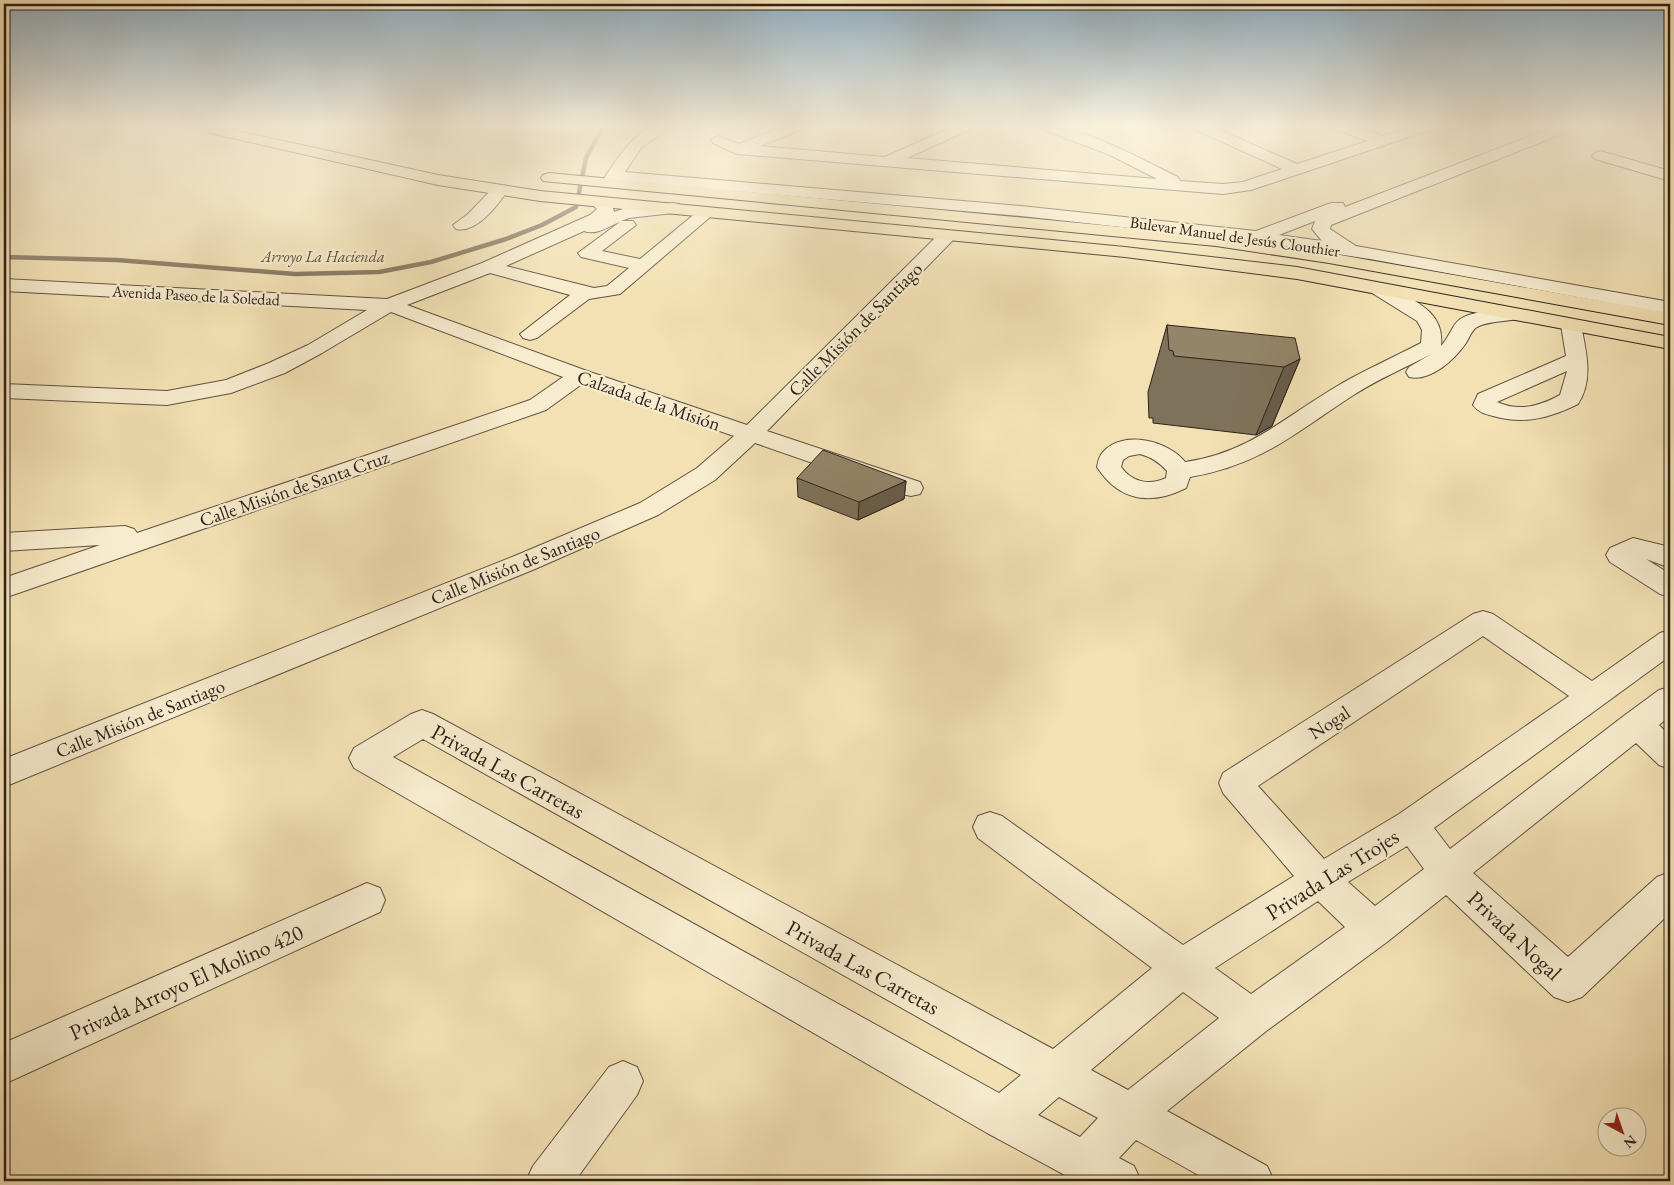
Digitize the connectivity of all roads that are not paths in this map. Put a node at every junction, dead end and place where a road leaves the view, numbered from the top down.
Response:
1 (452, 182) edge
2 (640, 182) edge
3 (660, 182) edge
4 (1012, 182) edge
5 (1017, 182) edge
6 (1130, 182) edge
7 (1177, 182) edge
8 (1257, 182) edge
9 (1404, 182) edge
10 (1425, 182) edge
11 (1187, 187) junction
12 (500, 190) junction
13 (799, 192) junction
14 (759, 197) junction
15 (598, 202) junction
16 (673, 208) junction
17 (995, 209) junction
18 (1021, 211) junction
19 (708, 212) junction
20 (462, 225) dead end
21 (691, 226) junction
22 (948, 235) junction
23 (1258, 237) junction
24 (1370, 254) junction
25 (642, 265) junction
26 (489, 267) junction
27 (4, 285) edge
28 (1379, 288) junction
29 (585, 293) junction
30 (1609, 296) junction
31 (389, 305) junction
32 (1670, 308) edge
33 (1515, 314) junction
34 (1646, 315) junction
35 (1425, 317) junction
36 (1670, 319) edge
37 (1466, 324) junction
38 (1570, 324) junction
39 (1608, 332) junction
40 (1670, 333) edge
41 (530, 334) dead end
42 (1670, 343) edge
43 (1576, 360) dead end
44 (579, 376) junction
45 (1346, 390) junction
46 (4, 391) edge
47 (751, 434) junction
48 (1179, 471) dead end
49 (911, 488) dead end
50 (166, 532) junction
51 (4, 542) edge
52 (1670, 559) edge
53 (1670, 587) edge
54 (4, 588) edge
55 (1670, 641) edge
56 (1591, 696) junction
57 (1670, 700) edge
58 (1636, 724) junction
59 (1670, 756) edge
60 (4, 773) edge
61 (1411, 825) junction
62 (990, 827) dead end
63 (1447, 872) junction
64 (1320, 880) junction
65 (1670, 889) edge
66 (367, 900) dead end
67 (1374, 929) junction
68 (1183, 967) junction
69 (1251, 1018) junction
70 (4, 1064) edge
71 (1055, 1073) junction
72 (623, 1081) dead end
73 (1131, 1114) junction
74 (1002, 1118) junction
75 (1085, 1163) junction
76 (548, 1181) edge
77 (1119, 1181) edge
78 (1252, 1181) edge

1 - 12 main road
2 - 14 main road
3 - 13 street, Bulevar Manuel de Jesús Clouthier
4 - 17 street
5 - 18 street
6 - 11 street
7 - 11 street
8 - 11 street
9 - 23 street
10 - 24 street
12 - 15 main road
12 - 20 street
13 - 14 main road
13 - 17 street, Bulevar Manuel de Jesús Clouthier
14 - 34 main road
15 - 16 main road
15 - 26 street
16 - 19 main road
16 - 26 street
17 - 18 street, Bulevar Manuel de Jesús Clouthier
18 - 23 street, Bulevar Manuel de Jesús Clouthier
19 - 21 street
19 - 22 main road
21 - 25 street
21 - 25 street
22 - 28 main road
22 - 47 street, Calle Misión de Santiago
23 - 24 street, Bulevar Manuel de Jesús Clouthier
24 - 30 street, Bulevar Manuel de Jesús Clouthier
25 - 29 street
26 - 29 street
26 - 31 street
27 - 31 street, Avenida Paseo de la Soledad
28 - 33 main road
28 - 35 street
29 - 41 street
30 - 32 street, Bulevar Manuel de Jesús Clouthier
30 - 34 main road
31 - 44 street, Calzada de la Misión
31 - 46 street
33 - 37 street
33 - 38 main road
34 - 36 main road
35 - 37 street
35 - 45 street
37 - 45 street
38 - 39 main road
38 - 43 street
39 - 40 main road
39 - 42 main road
44 - 47 street, Calzada de la Misión
44 - 50 street, Calle Misión de Santa Cruz
45 - 48 street
47 - 49 street, Calzada de la Misión
47 - 60 street, Calle Misión de Santiago
50 - 51 street
50 - 54 street, Calle Misión de Santa Cruz
52 - 53 street
55 - 56 street, Privada Las Trojes
56 - 61 street, Privada Las Trojes
56 - 64 street, Nogal
57 - 58 street
58 - 59 street
58 - 63 street
61 - 63 street, Privada Nogal
61 - 64 street, Privada Las Trojes
62 - 68 street
63 - 65 street, Privada Nogal
63 - 67 street
64 - 67 street, Nogal
64 - 68 street, Privada Las Trojes
66 - 70 street, Privada Arroyo El Molino 420
67 - 69 street
68 - 69 street
68 - 71 street, Privada Las Trojes
69 - 73 street
71 - 73 street, Privada Las Carretas
71 - 74 street, Privada Las Trojes
71 - 74 street, Privada Las Carretas
72 - 76 street
73 - 75 street
73 - 78 street, Privada Las Carretas
74 - 75 street, Privada Las Carretas
75 - 77 street, Privada Las Carretas

